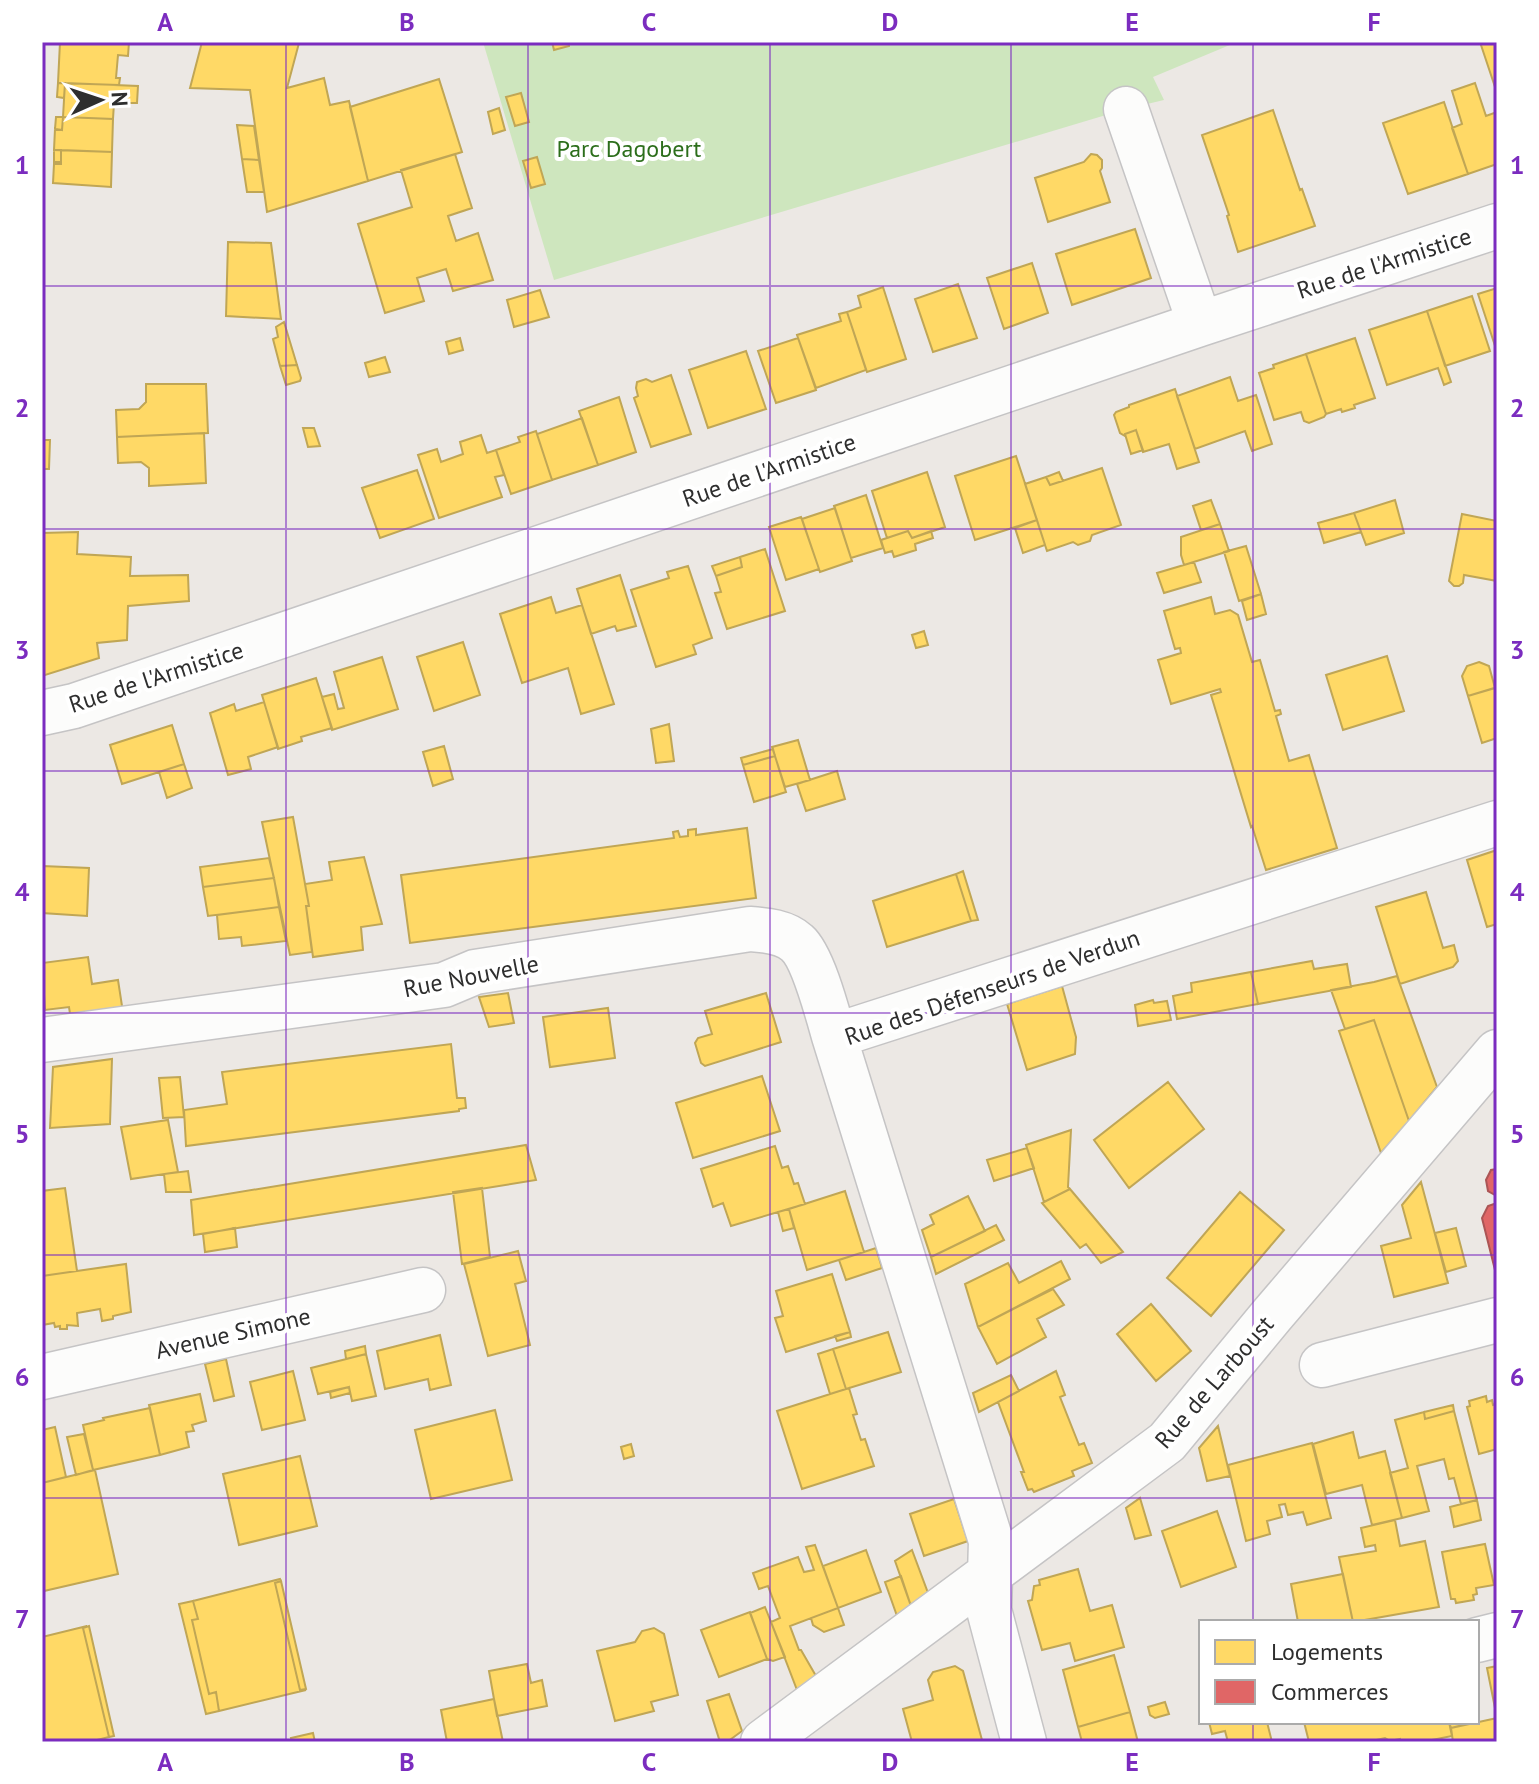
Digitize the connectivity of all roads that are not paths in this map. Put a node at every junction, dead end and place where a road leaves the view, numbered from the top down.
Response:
1 (1126, 109) dead end
2 (1497, 226) edge
3 (1200, 324) junction
4 (42, 713) edge
5 (1497, 823) edge
6 (834, 1036) junction
7 (42, 1040) edge
8 (1497, 1052) edge
9 (423, 1290) dead end
10 (1497, 1320) edge
11 (1322, 1365) dead end
12 (42, 1377) edge
13 (989, 1574) junction
14 (763, 1742) edge
15 (1024, 1742) edge

1 - 3 street
2 - 3 street, Rue de l'Armistice
3 - 4 street, Rue de l'Armistice
5 - 6 street, Rue des Défenseurs de Verdun
6 - 7 street, Rue Nouvelle
6 - 13 street, Rue des Défenseurs de Verdun
8 - 13 street, Rue de Larboust
9 - 12 street, Avenue Simone
10 - 11 street
13 - 14 street, Rue de Larboust
13 - 15 street, Rue des Défenseurs de Verdun

